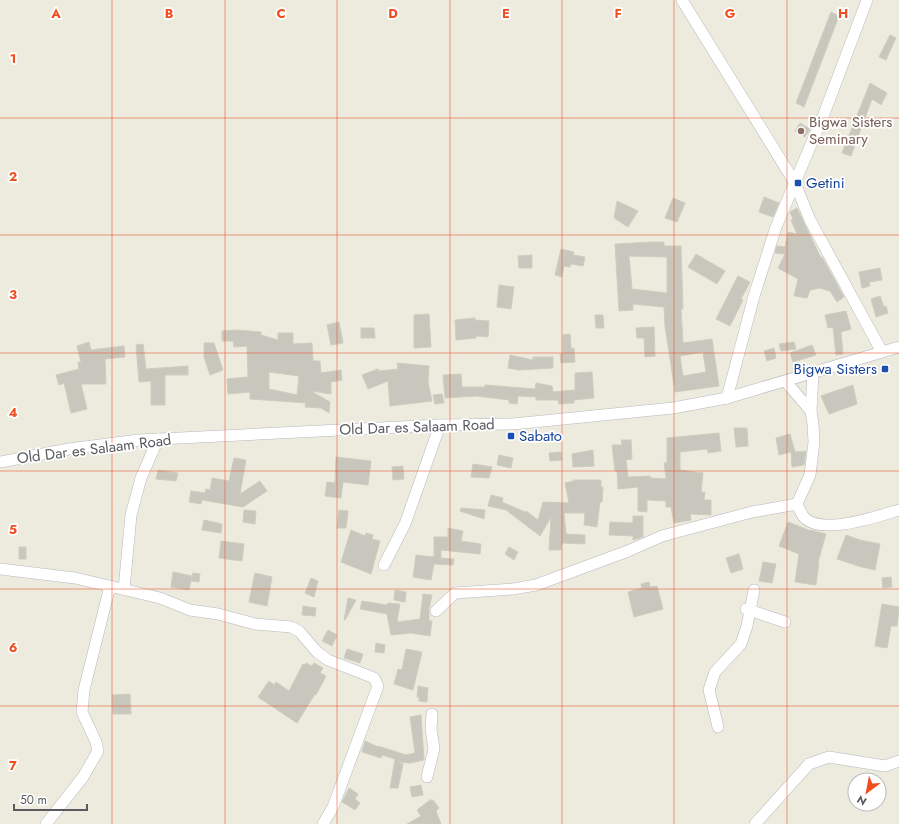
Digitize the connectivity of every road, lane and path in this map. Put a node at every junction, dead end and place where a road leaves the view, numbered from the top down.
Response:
1 (682, 0) edge
2 (868, 0) edge
3 (795, 183) junction
4 (899, 347) edge
5 (882, 352) junction
6 (813, 373) junction
7 (786, 382) junction
8 (727, 398) junction
9 (811, 411) junction
10 (440, 425) junction
11 (158, 439) junction
12 (0, 462) edge
13 (797, 504) junction
14 (899, 510) edge
15 (384, 566) dead end
16 (0, 569) edge
17 (110, 586) junction
18 (124, 589) junction
19 (754, 590) dead end
20 (748, 609) junction
21 (436, 611) dead end
22 (785, 622) dead end
23 (432, 714) dead end
24 (718, 726) dead end
25 (899, 761) edge
26 (427, 777) dead end
27 (46, 824) edge
28 (323, 824) edge
29 (755, 824) edge

1 - 3 street
2 - 3 street
3 - 5 street
3 - 8 street
4 - 5 street, Old Dar es Salaam Road
5 - 6 street, Old Dar es Salaam Road
6 - 7 street, Old Dar es Salaam Road
6 - 9 street
7 - 8 street, Old Dar es Salaam Road
7 - 9 street
8 - 10 street, Old Dar es Salaam Road
9 - 13 street
10 - 11 street, Old Dar es Salaam Road
10 - 15 street
11 - 12 street, Old Dar es Salaam Road
11 - 18 street
13 - 14 street
13 - 21 street
16 - 17 street
17 - 18 street
17 - 27 street
18 - 28 street
19 - 20 street
20 - 22 street
20 - 24 street
23 - 26 street
25 - 29 street

